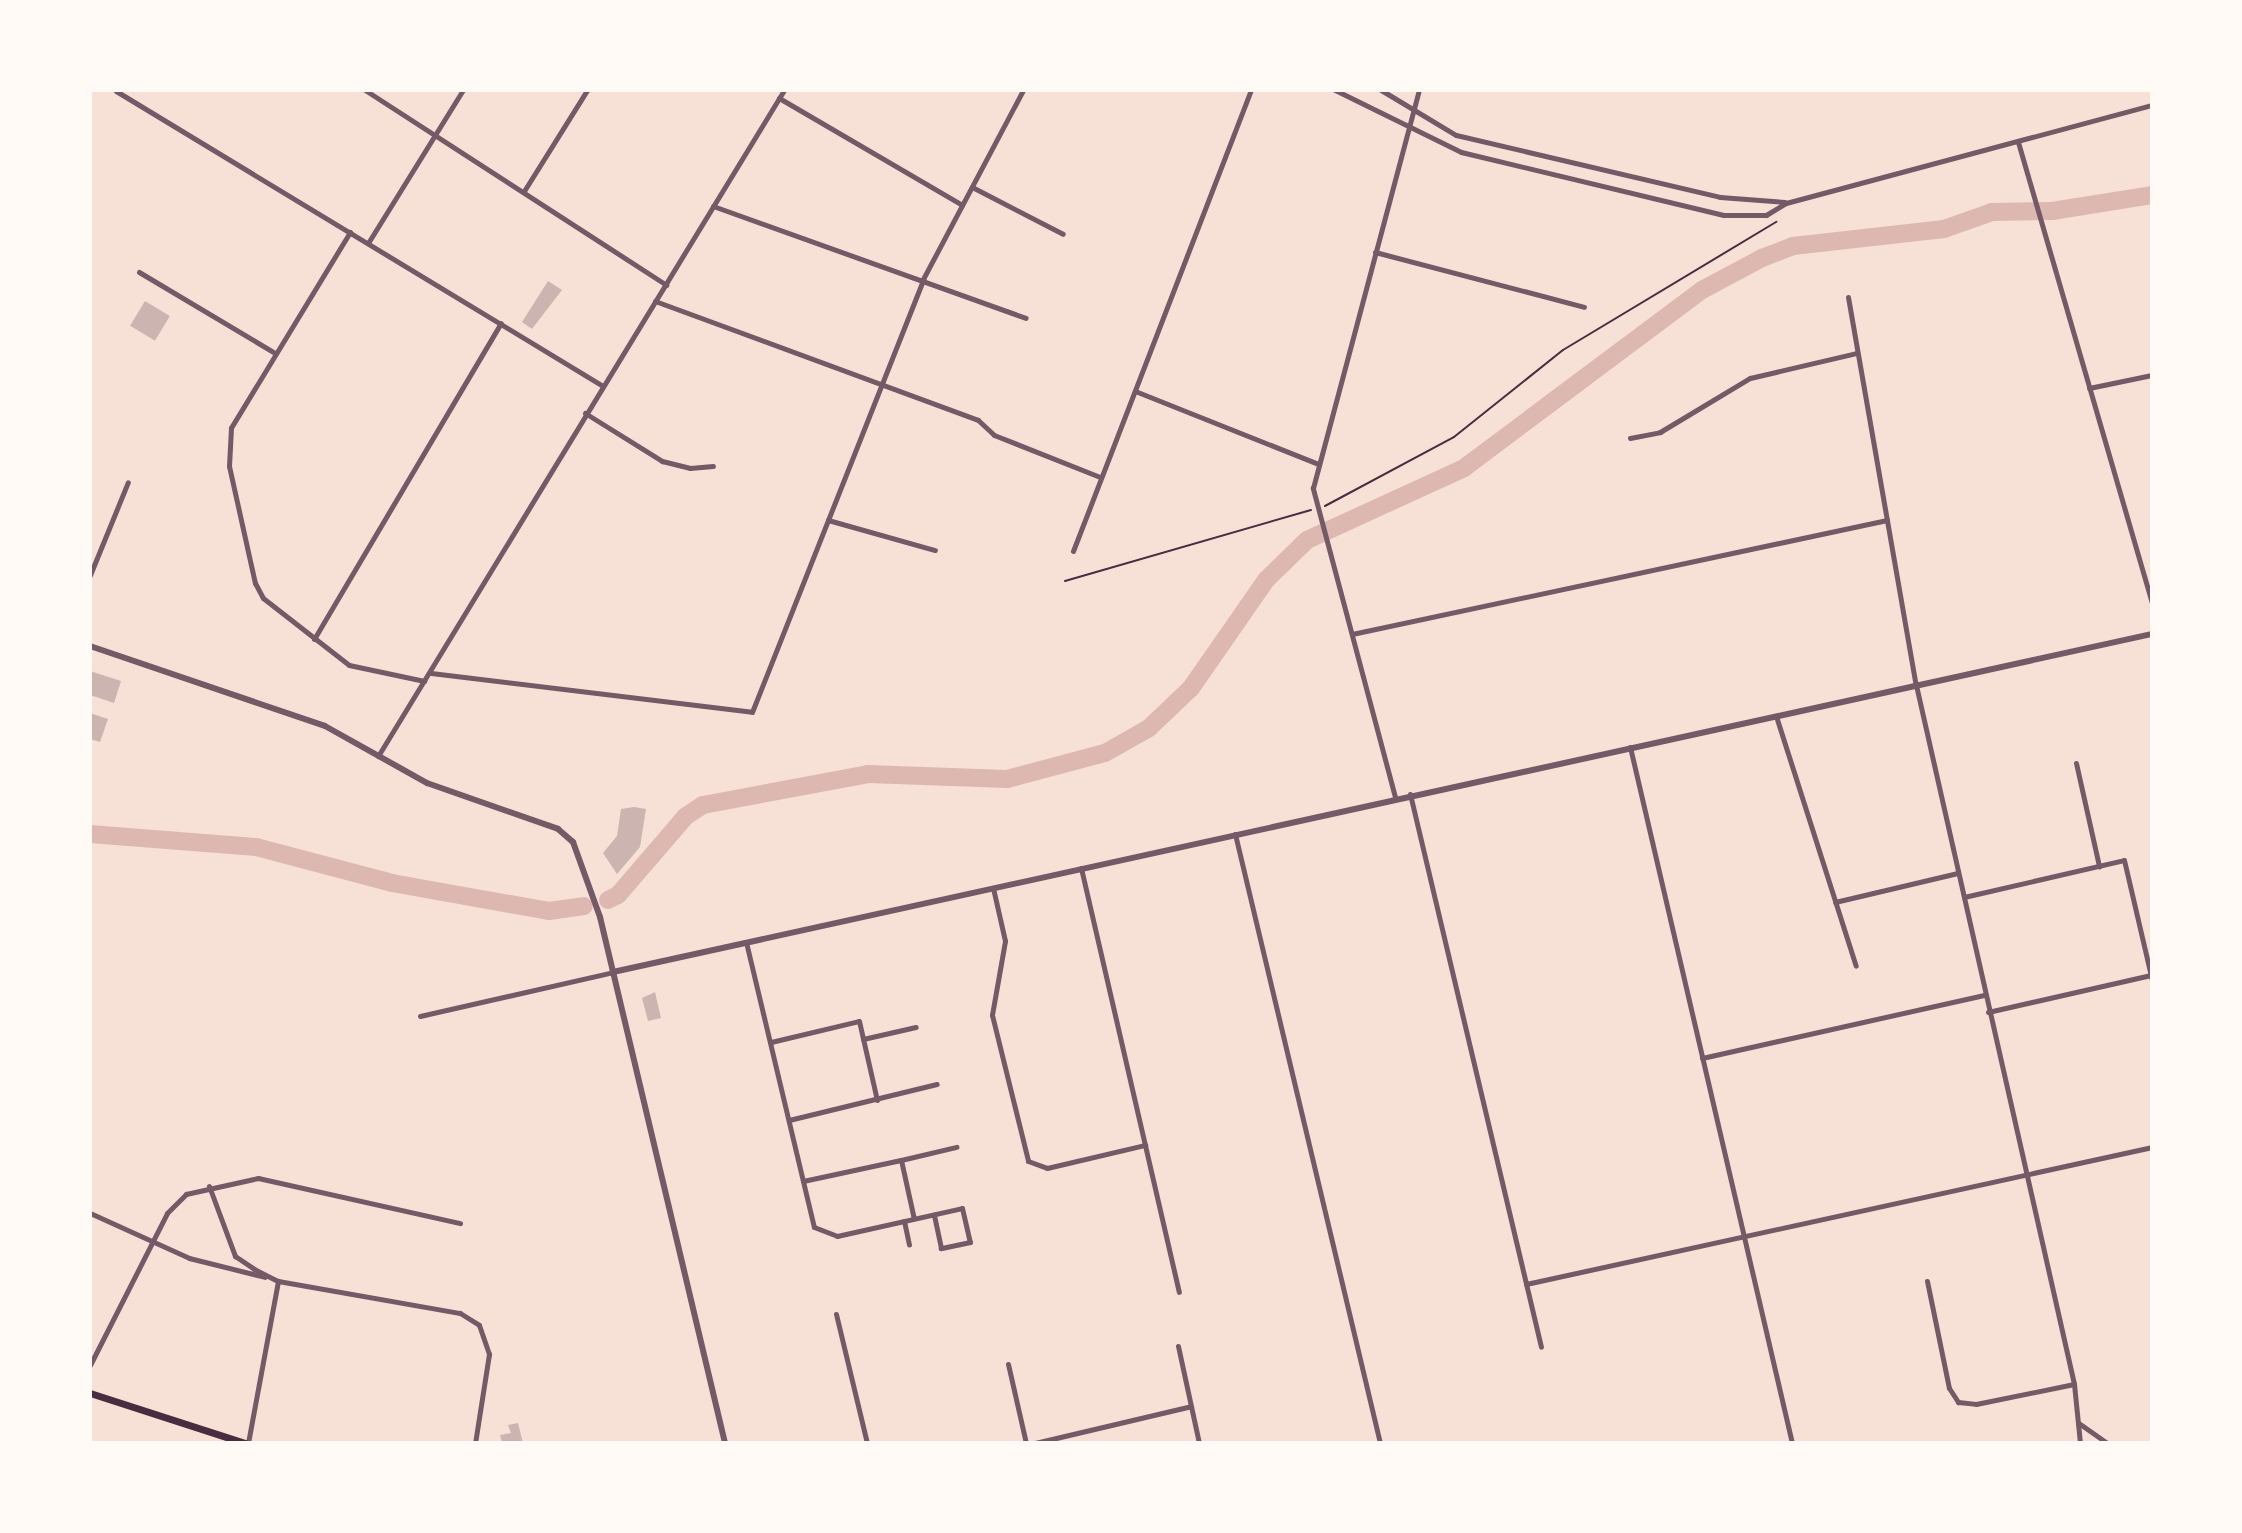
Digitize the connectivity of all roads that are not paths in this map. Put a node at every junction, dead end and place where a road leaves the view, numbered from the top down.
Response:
1 (365, 90) edge
2 (463, 90) edge
3 (587, 90) edge
4 (784, 90) edge
5 (1023, 90) edge
6 (1251, 90) edge
7 (1335, 90) edge
8 (1381, 90) edge
9 (1419, 90) edge
10 (116, 91) edge
11 (779, 98) junction
12 (2152, 105) edge
13 (1414, 110) junction
14 (1410, 125) junction
15 (437, 134) junction
16 (2018, 142) junction
17 (972, 187) junction
18 (524, 191) junction
19 (1786, 203) junction
20 (962, 205) junction
21 (713, 206) junction
22 (350, 232) junction
23 (1063, 234) dead end
24 (368, 243) junction
25 (1375, 252) junction
26 (139, 272) dead end
27 (923, 279) junction
28 (666, 285) junction
29 (1848, 297) dead end
30 (655, 301) junction
31 (1584, 307) dead end
32 (1026, 318) dead end
33 (501, 323) junction
34 (275, 353) junction
35 (1857, 353) junction
36 (2152, 375) edge
37 (883, 384) junction
38 (603, 386) junction
39 (2089, 388) junction
40 (1135, 391) junction
41 (585, 413) junction
42 (1630, 438) dead end
43 (1316, 463) junction
44 (713, 466) dead end
45 (1100, 477) junction
46 (128, 482) dead end
47 (828, 520) junction
48 (1887, 520) junction
49 (935, 550) dead end
50 (1073, 551) dead end
51 (90, 575) edge
52 (2152, 604) edge
53 (1352, 634) junction
54 (2152, 634) edge
55 (314, 639) junction
56 (90, 646) edge
57 (431, 673) junction
58 (425, 681) junction
59 (1916, 685) junction
60 (1776, 715) junction
61 (1630, 746) junction
62 (378, 756) junction
63 (2076, 763) dead end
64 (1410, 794) junction
65 (1395, 797) junction
66 (1234, 833) junction
67 (2099, 866) junction
68 (1080, 867) junction
69 (1958, 873) junction
70 (993, 887) junction
71 (1964, 897) junction
72 (1835, 902) junction
73 (746, 942) junction
74 (1856, 966) dead end
75 (613, 972) junction
76 (2152, 977) edge
77 (1984, 995) junction
78 (1988, 1012) junction
79 (420, 1016) dead end
80 (916, 1027) dead end
81 (863, 1039) junction
82 (771, 1042) junction
83 (1702, 1058) junction
84 (937, 1084) dead end
85 (877, 1100) junction
86 (789, 1120) junction
87 (1145, 1145) junction
88 (956, 1147) dead end
89 (2152, 1147) edge
90 (901, 1160) junction
91 (2027, 1174) junction
92 (803, 1181) junction
93 (209, 1186) junction
94 (90, 1213) edge
95 (934, 1215) junction
96 (914, 1219) junction
97 (904, 1221) junction
98 (460, 1223) dead end
99 (1744, 1236) junction
100 (151, 1244) junction
101 (909, 1244) dead end
102 (278, 1281) junction
103 (1927, 1281) dead end
104 (1526, 1284) junction
105 (1179, 1292) dead end
106 (836, 1314) dead end
107 (1178, 1346) dead end
108 (1541, 1347) dead end
109 (1008, 1364) dead end
110 (90, 1365) edge
111 (2074, 1384) junction
112 (90, 1393) edge
113 (1191, 1406) junction
114 (2080, 1424) junction
115 (247, 1443) edge
116 (475, 1443) edge
117 (725, 1443) edge
118 (867, 1443) edge
119 (1026, 1443) edge
120 (1035, 1443) edge
121 (1199, 1443) edge
122 (1380, 1443) edge
123 (1792, 1443) edge
124 (2080, 1443) edge
125 (2107, 1443) edge

1 - 15 street
2 - 15 street
3 - 18 street
4 - 11 street
5 - 17 street
6 - 40 street
7 - 14 street
8 - 13 street
9 - 13 street
10 - 22 street
11 - 20 street
11 - 21 street
12 - 16 street
13 - 14 street
13 - 19 street
14 - 19 street
14 - 25 street
15 - 18 street
15 - 24 street
16 - 19 street
16 - 39 street
17 - 20 street
17 - 23 street
18 - 28 street
20 - 27 street
21 - 27 street
21 - 28 street
22 - 24 street
22 - 34 street
24 - 33 street
25 - 31 street
25 - 43 street
26 - 34 street
27 - 32 street
27 - 37 street
28 - 30 street
29 - 35 street
30 - 37 street
30 - 38 street
33 - 38 street
33 - 55 street
34 - 55 street
35 - 42 street
35 - 48 street
36 - 39 street
37 - 45 street
37 - 47 street
38 - 41 street
39 - 52 street
40 - 43 street
40 - 45 street
41 - 44 street
41 - 57 street
43 - 53 street
45 - 50 street
46 - 51 street
47 - 49 street
47 - 57 street
48 - 53 street
48 - 59 street
53 - 65 street
54 - 59 street
55 - 58 street
56 - 62 street
57 - 58 street
58 - 62 street
59 - 60 street
59 - 69 street
60 - 61 street
60 - 72 street
61 - 64 street
61 - 83 street
62 - 75 street
63 - 67 street
64 - 65 street
64 - 104 street
65 - 66 street
66 - 68 street
66 - 122 street
67 - 71 street
67 - 76 street
68 - 70 street
68 - 87 street
69 - 71 street
69 - 72 street
70 - 73 street
70 - 87 street
71 - 77 street
72 - 74 street
73 - 75 street
73 - 82 street
75 - 79 street
75 - 117 street
76 - 78 street
77 - 78 street
77 - 83 street
78 - 91 street
80 - 81 street
81 - 82 street
81 - 85 street
82 - 86 street
83 - 99 street
84 - 85 street
85 - 86 street
86 - 92 street
87 - 105 street
88 - 90 street
89 - 91 street
90 - 92 street
90 - 96 street
91 - 99 street
91 - 111 street
92 - 97 street
93 - 98 street
93 - 100 street
93 - 102 street
94 - 100 street
95 - 95 street
95 - 96 street
96 - 97 street
97 - 101 street
99 - 104 street
99 - 123 street
100 - 102 street
100 - 110 street
102 - 115 street
102 - 116 street
103 - 111 street
104 - 108 street
106 - 118 street
107 - 113 street
109 - 119 street
111 - 114 street
112 - 115 main road
113 - 120 street
113 - 121 street
114 - 124 street
114 - 125 street

